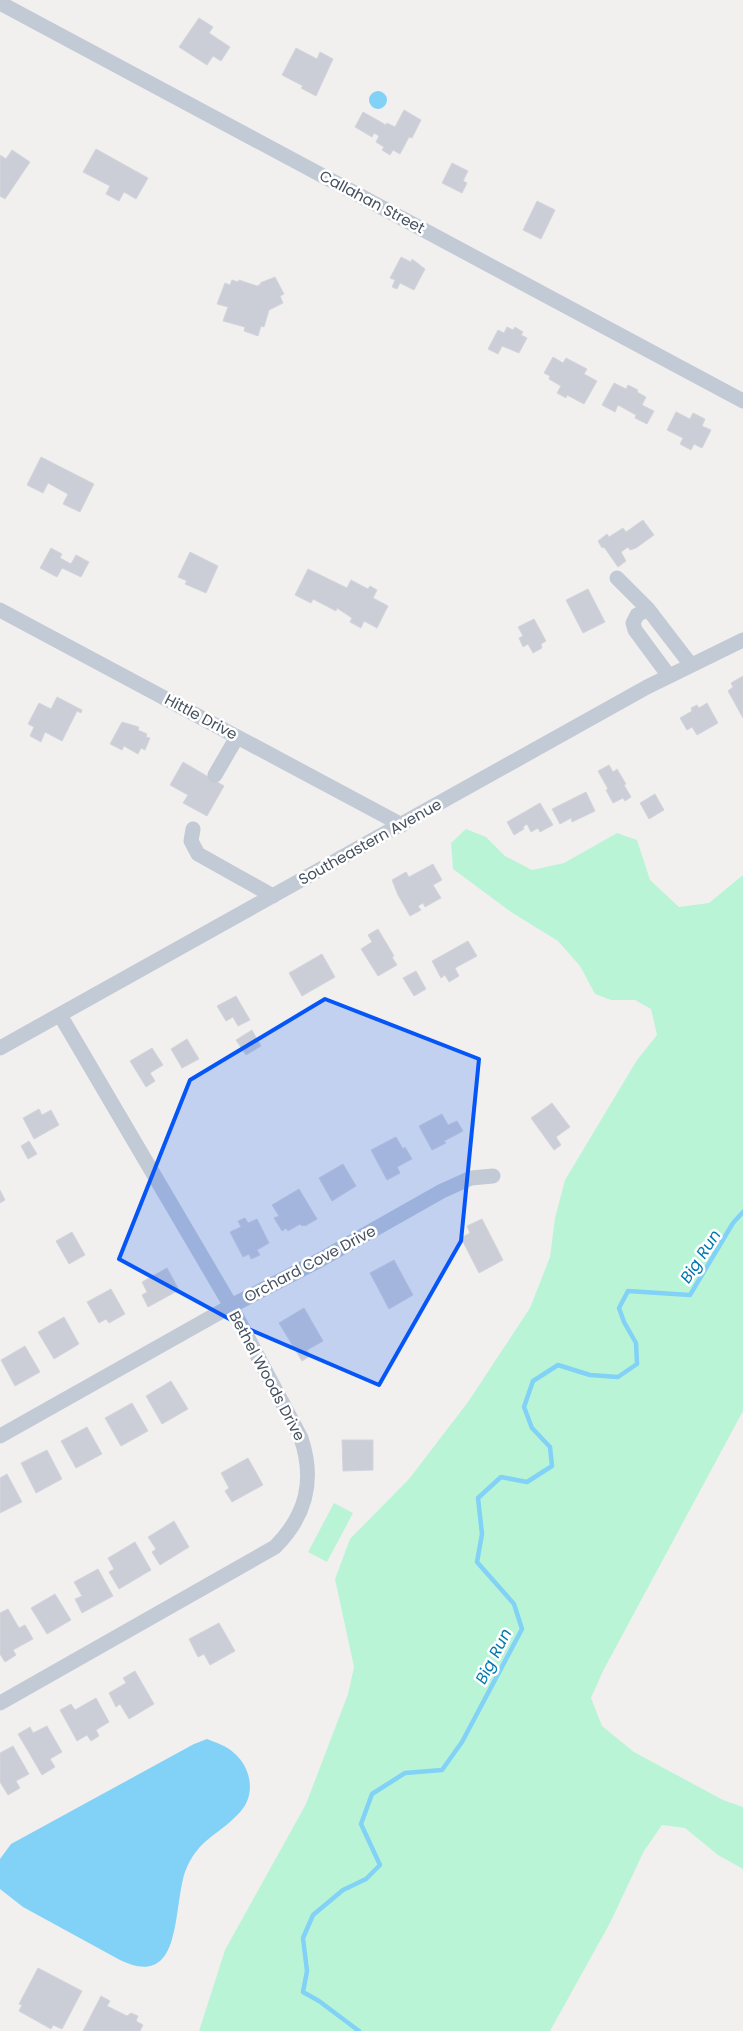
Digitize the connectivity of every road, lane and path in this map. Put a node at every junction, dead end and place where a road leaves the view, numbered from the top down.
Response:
1 (0, 3) edge
2 (743, 401) edge
3 (617, 578) dead end
4 (648, 609) junction
5 (0, 610) edge
6 (743, 640) edge
7 (691, 665) junction
8 (669, 676) junction
9 (237, 737) junction
10 (215, 775) dead end
11 (402, 825) junction
12 (193, 829) dead end
13 (273, 896) junction
14 (60, 1015) junction
15 (0, 1048) edge
16 (493, 1176) dead end
17 (231, 1306) junction
18 (0, 1436) edge
19 (0, 1703) edge

1 - 2 street, Callahan Street
3 - 4 street
4 - 7 street
4 - 8 street
5 - 9 street, Hittle Drive
6 - 7 street, Southeastern Avenue
7 - 8 street, Southeastern Avenue
8 - 11 street, Southeastern Avenue
9 - 10 street
9 - 11 street, Hittle Drive
11 - 13 street, Southeastern Avenue
12 - 13 street
13 - 14 street, Southeastern Avenue
14 - 15 street, Southeastern Avenue
14 - 17 street, Bethel Woods Drive
16 - 17 street, Orchard Cove Drive
17 - 18 street, Orchard Cove Drive
17 - 19 street, Bethel Woods Drive

